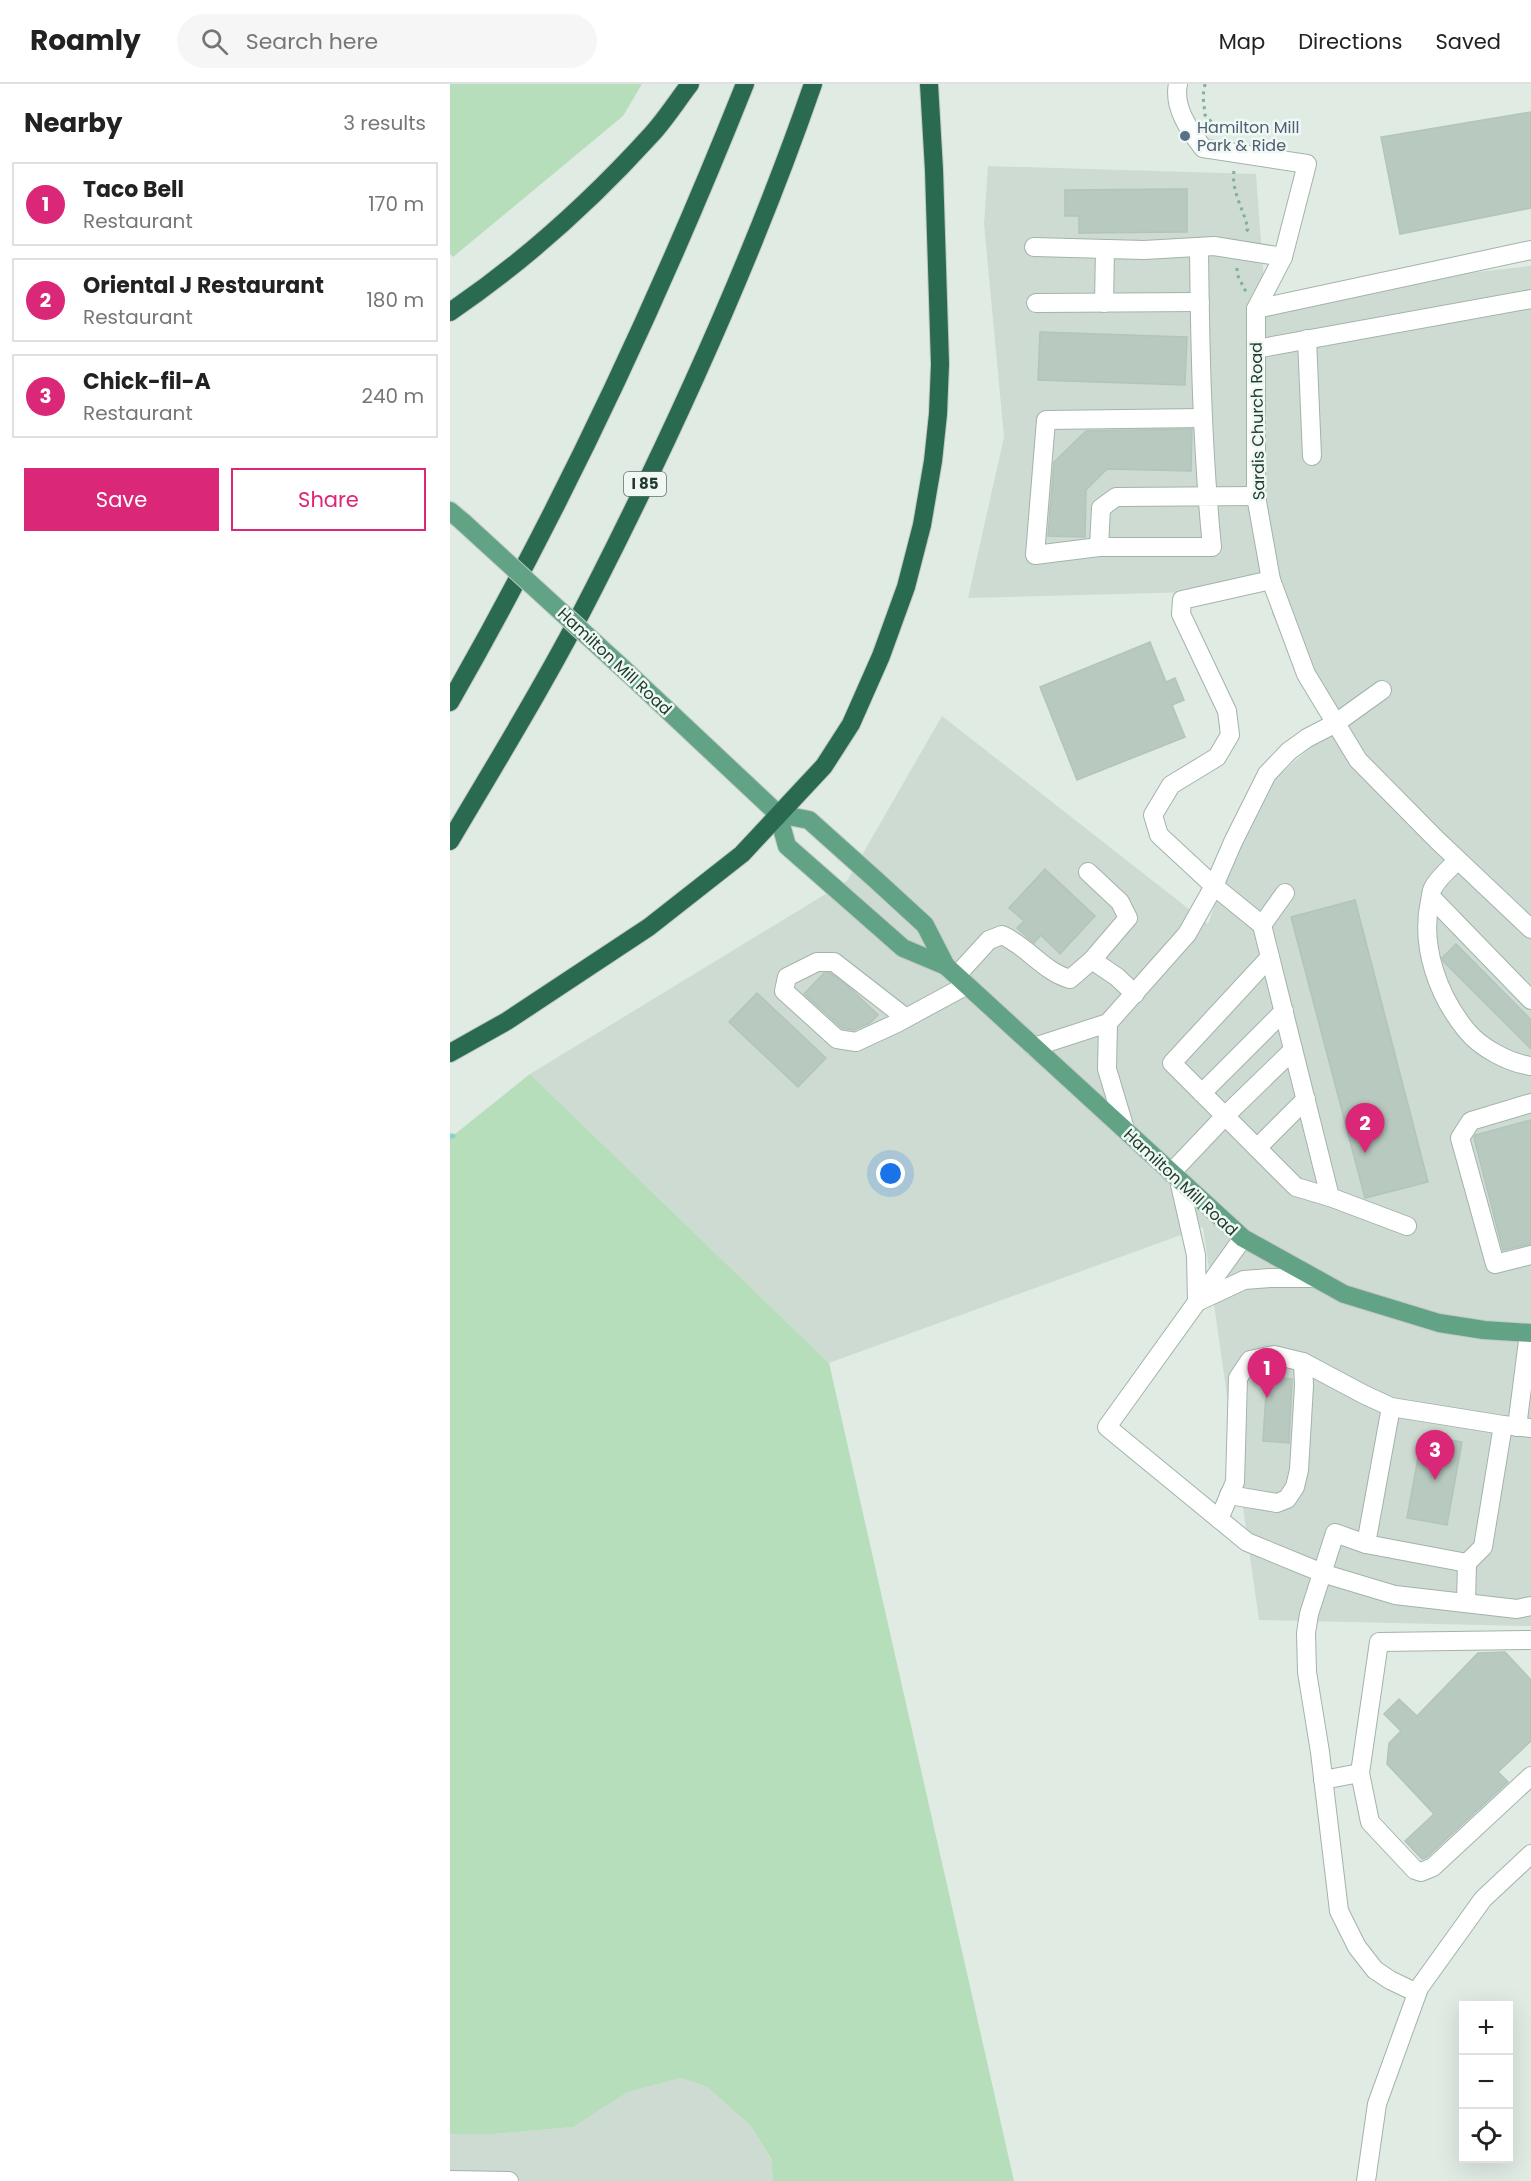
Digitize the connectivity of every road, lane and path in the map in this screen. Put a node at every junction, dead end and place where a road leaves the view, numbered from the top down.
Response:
1 (690, 84) edge
2 (745, 84) edge
3 (813, 84) edge
4 (929, 84) edge
5 (1178, 84) edge
6 (1205, 84) edge
7 (1224, 136) dead end
8 (1034, 247) dead end
9 (1199, 247) junction
10 (1105, 249) junction
11 (1531, 250) edge
12 (1283, 256) junction
13 (1531, 299) edge
14 (1200, 302) junction
15 (1036, 303) dead end
16 (1104, 303) junction
17 (1256, 309) junction
18 (450, 312) edge
19 (1307, 339) junction
20 (1256, 348) junction
21 (1202, 418) junction
22 (1312, 456) dead end
23 (1207, 496) junction
24 (1256, 496) junction
25 (456, 516) edge
26 (1100, 547) junction
27 (1271, 580) junction
28 (1382, 690) dead end
29 (450, 702) edge
30 (1336, 723) junction
31 (778, 814) junction
32 (450, 841) edge
33 (1458, 860) junction
34 (1088, 872) dead end
35 (1214, 886) junction
36 (1284, 893) dead end
37 (1431, 897) junction
38 (1262, 925) junction
39 (1531, 929) edge
40 (1270, 957) junction
41 (1092, 960) junction
42 (957, 976) junction
43 (1135, 994) junction
44 (1531, 1000) edge
45 (1284, 1011) junction
46 (906, 1018) junction
47 (1108, 1023) junction
48 (1034, 1047) junction
49 (1293, 1050) junction
50 (450, 1053) edge
51 (1531, 1066) edge
52 (1202, 1093) junction
53 (1306, 1099) junction
54 (1531, 1104) edge
55 (1225, 1116) junction
56 (1125, 1129) junction
57 (1257, 1148) junction
58 (1175, 1176) junction
59 (1330, 1197) junction
60 (1407, 1226) dead end
61 (1243, 1238) junction
62 (1531, 1255) edge
63 (1315, 1278) junction
64 (1197, 1302) junction
65 (1530, 1333) edge
66 (1303, 1362) junction
67 (1391, 1407) junction
68 (1517, 1427) edge
69 (1229, 1495) junction
70 (1219, 1519) junction
71 (1366, 1544) junction
72 (1467, 1563) junction
73 (1322, 1573) junction
74 (1466, 1603) junction
75 (1531, 1606) edge
76 (1531, 1640) edge
77 (1360, 1773) junction
78 (1531, 1776) edge
79 (1323, 1780) junction
80 (1531, 1854) edge
81 (1417, 1993) junction
82 (450, 2180) edge
83 (509, 2181) edge
84 (1366, 2181) edge

1 - 18 highway
2 - 29 highway
3 - 32 highway, I 85
4 - 31 highway
5 - 12 street, Sardis Church Road
6 - 7 path
8 - 10 street
9 - 10 street
9 - 12 street
9 - 14 street
10 - 16 street
11 - 17 street
12 - 17 street, Sardis Church Road
13 - 19 street
14 - 16 street
14 - 21 street
15 - 16 street
17 - 20 street, Sardis Church Road
19 - 20 street
19 - 22 street
20 - 24 street, Sardis Church Road
21 - 23 street
21 - 26 street
23 - 24 street
23 - 26 street
23 - 26 street
24 - 27 street, Sardis Church Road
25 - 31 main road, Hamilton Mill Road, bridge
27 - 30 street, Sardis Church Road
27 - 35 street
28 - 30 street
30 - 33 street, Sardis Church Road
30 - 35 street
31 - 42 main road, Hamilton Mill Road
31 - 42 main road, Hamilton Mill Road
31 - 50 highway
33 - 37 street
33 - 39 street, Sardis Church Road
34 - 41 street
35 - 38 street
35 - 43 street
36 - 38 street
37 - 44 street
37 - 51 street
38 - 40 street
40 - 45 street
40 - 52 street
41 - 42 street
41 - 43 street
42 - 46 street
42 - 48 main road, Hamilton Mill Road
43 - 47 street
45 - 49 street
45 - 52 street
46 - 46 street
47 - 48 street
47 - 56 street
48 - 56 main road, Hamilton Mill Road
49 - 53 street
49 - 55 street
52 - 55 street
53 - 57 street
53 - 59 street
54 - 62 street
55 - 57 street
55 - 58 street
56 - 58 main road, Hamilton Mill Road
57 - 59 street
58 - 61 main road, Hamilton Mill Road
58 - 64 street
59 - 60 street
61 - 63 main road, Hamilton Mill Road
61 - 64 street
63 - 64 street
63 - 65 main road, Hamilton Mill Road
64 - 70 street
65 - 68 street
66 - 67 street
66 - 69 street
66 - 69 street
67 - 68 street
67 - 71 street
68 - 72 street
69 - 70 street
70 - 73 street
71 - 72 street
71 - 73 street
72 - 74 street
73 - 74 street
73 - 79 street
74 - 75 street
76 - 77 street
77 - 78 street
77 - 79 street
79 - 81 street
80 - 81 street
81 - 84 street
82 - 83 street

